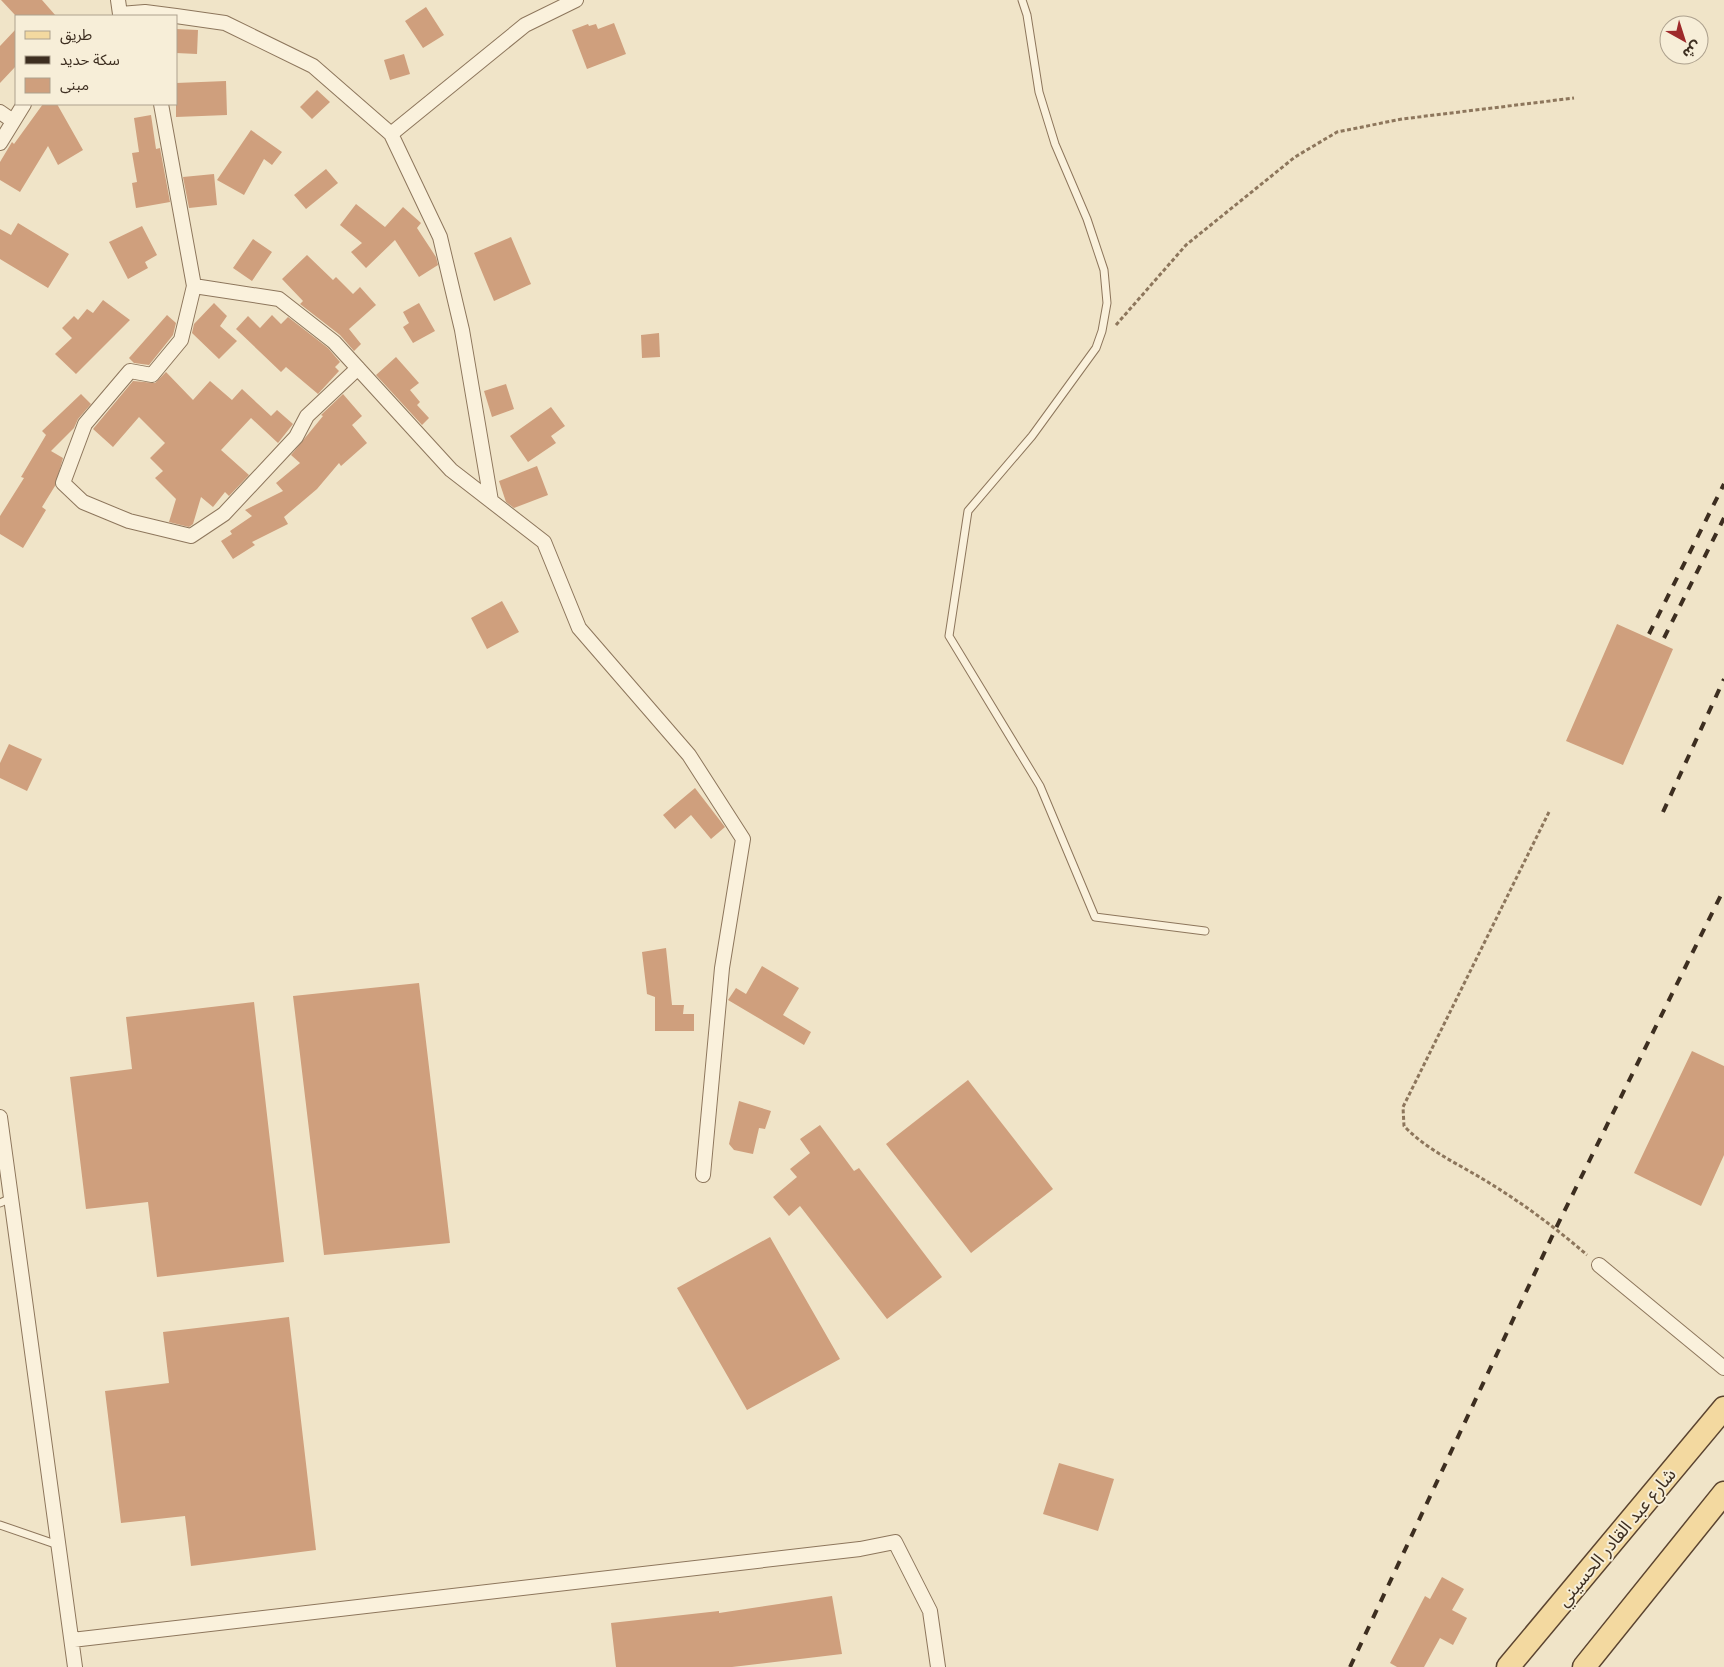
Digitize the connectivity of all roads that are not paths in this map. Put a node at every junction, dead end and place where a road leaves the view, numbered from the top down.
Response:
1 (118, 0) edge
2 (576, 0) edge
3 (1022, 0) edge
4 (145, 14) edge
5 (117, 15) edge
6 (160, 15) edge
7 (178, 16) edge
8 (23, 105) edge
9 (161, 105) edge
10 (0, 112) edge
11 (13, 121) junction
12 (390, 134) junction
13 (0, 143) edge
14 (194, 286) junction
15 (358, 368) junction
16 (491, 501) junction
17 (1205, 932) dead end
18 (0, 1117) edge
19 (703, 1175) dead end
20 (6, 1201) edge
21 (1599, 1265) road end
22 (1724, 1368) edge
23 (1724, 1408) edge
24 (1724, 1493) edge
25 (0, 1525) edge
26 (58, 1545) junction
27 (72, 1640) junction
28 (75, 1667) edge
29 (938, 1667) edge
30 (1508, 1667) edge
31 (1584, 1667) edge

1 - 5 street
2 - 12 street
3 - 17 lane
4 - 5 street
4 - 6 street
7 - 12 street
8 - 11 street
9 - 14 street
10 - 11 street
11 - 13 street
12 - 16 street
14 - 15 street
14 - 15 street
15 - 16 street
16 - 19 street
18 - 20 street
20 - 26 street
21 - 22 street
23 - 30 main road, شارع عبد القادر الحسيني
24 - 31 main road
25 - 26 lane
26 - 27 street
27 - 28 street
27 - 29 street

